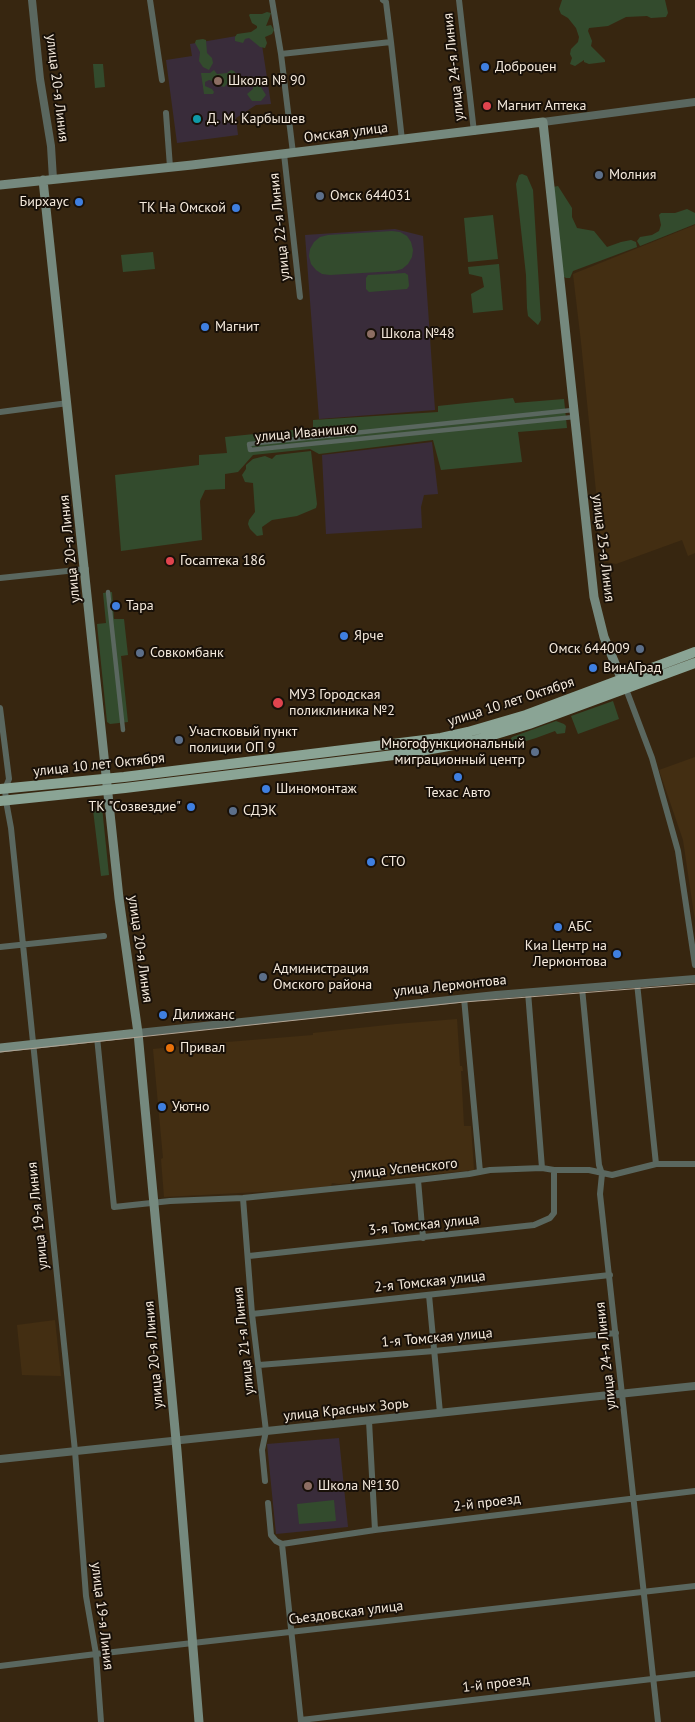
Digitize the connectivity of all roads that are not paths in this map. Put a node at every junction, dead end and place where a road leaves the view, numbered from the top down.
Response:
1 (32, 0) edge
2 (150, 0) edge
3 (272, 0) edge
4 (383, 0) edge
5 (460, 0) edge
6 (391, 42) junction
7 (281, 54) junction
8 (162, 80) dead end
9 (695, 102) edge
10 (166, 113) dead end
11 (543, 122) junction
12 (474, 132) junction
13 (402, 140) junction
14 (288, 153) junction
15 (170, 167) junction
16 (48, 180) junction
17 (0, 185) edge
18 (300, 297) dead end
19 (68, 403) junction
20 (0, 412) edge
21 (574, 413) junction
22 (86, 569) junction
23 (0, 578) edge
24 (108, 592) dead end
25 (695, 652) edge
26 (695, 663) edge
27 (624, 685) junction
28 (0, 708) edge
29 (123, 730) dead end
30 (108, 778) junction
31 (3, 789) edge
32 (109, 790) junction
33 (3, 801) edge
34 (104, 936) dead end
35 (23, 944) junction
36 (0, 947) edge
37 (695, 965) edge
38 (695, 979) edge
39 (638, 984) junction
40 (582, 988) junction
41 (528, 992) junction
42 (464, 998) junction
43 (138, 1033) junction
44 (98, 1037) junction
45 (33, 1044) junction
46 (0, 1048) edge
47 (656, 1164) junction
48 (695, 1164) edge
49 (542, 1168) junction
50 (554, 1170) junction
51 (480, 1172) junction
52 (602, 1174) junction
53 (418, 1180) junction
54 (243, 1198) junction
55 (154, 1204) junction
56 (423, 1238) junction
57 (249, 1256) junction
58 (610, 1274) junction
59 (428, 1295) junction
60 (252, 1314) junction
61 (616, 1333) junction
62 (434, 1352) junction
63 (259, 1365) junction
64 (695, 1386) edge
65 (623, 1394) junction
66 (440, 1413) junction
67 (369, 1421) junction
68 (266, 1431) junction
69 (176, 1441) junction
70 (75, 1451) junction
71 (0, 1459) edge
72 (265, 1481) dead end
73 (695, 1491) edge
74 (634, 1497) junction
75 (268, 1503) dead end
76 (375, 1530) junction
77 (282, 1544) junction
78 (695, 1586) edge
79 (644, 1592) junction
80 (291, 1632) junction
81 (193, 1643) junction
82 (96, 1654) junction
83 (0, 1666) edge
84 (695, 1674) edge
85 (654, 1678) junction
86 (301, 1721) edge
87 (101, 1722) edge
88 (199, 1722) edge
89 (658, 1722) edge

1 - 16 street, улица 20-я Линия
2 - 8 street
3 - 7 street, улица 22-я Линия
4 - 6 street
5 - 12 street, улица 24-я Линия
6 - 7 street
6 - 13 street
7 - 14 street, улица 22-я Линия
9 - 11 street, Омская улица
10 - 15 street
11 - 12 main road, Омская улица
11 - 21 main road, улица 25-я Линия
12 - 13 main road, Омская улица
13 - 14 main road, Омская улица
14 - 15 main road, Омская улица
14 - 18 street, улица 22-я Линия
15 - 16 main road, Омская улица
16 - 17 main road, Омская улица
16 - 19 main road, улица 20-я Линия
19 - 20 street
19 - 22 main road, улица 20-я Линия
21 - 21 street, улица Иванишко
21 - 27 main road, улица 25-я Линия
22 - 23 street
22 - 30 main road, улица 20-я Линия
24 - 29 street
25 - 27 main road, улица 10 лет Октября
26 - 27 main road, улица 10 лет Октября
27 - 30 main road, улица 10 лет Октября
27 - 32 main road, улица 10 лет Октября
27 - 37 street, улица 25-я Линия
28 - 31 street, улица 19-я Линия
30 - 31 main road, улица 10 лет Октября
30 - 32 main road, улица 20-я Линия
31 - 33 street, улица 19-я Линия
32 - 33 main road, улица 10 лет Октября
32 - 43 main road, улица 20-я Линия
33 - 35 street, улица 19-я Линия
34 - 35 street
35 - 36 street
35 - 45 street, улица 19-я Линия
38 - 39 street, улица Лермонтова
39 - 40 street, улица Лермонтова
39 - 47 street
40 - 41 street, улица Лермонтова
40 - 52 street, улица 24-я Линия
41 - 42 street, улица Лермонтова
41 - 49 street
42 - 43 street, улица Лермонтова
42 - 51 street
43 - 44 main road, улица Лермонтова
43 - 55 main road, улица 20-я Линия
44 - 45 main road, улица Лермонтова
44 - 55 street, улица Успенского
45 - 46 main road, улица Лермонтова
45 - 70 street, улица 19-я Линия
47 - 48 street, улица Успенского
47 - 52 street, улица Успенского
49 - 50 street, улица Успенского
49 - 51 street, улица Успенского
50 - 52 street, улица Успенского
50 - 56 street, 3-я Томская улица
51 - 53 street, улица Успенского
52 - 58 street, улица 24-я Линия
53 - 54 street, улица Успенского
53 - 56 street
54 - 55 street, улица Успенского
54 - 57 street, улица 21-я Линия
55 - 69 main road, улица 20-я Линия
56 - 57 street, 3-я Томская улица
57 - 60 street, улица 21-я Линия
58 - 59 street, 2-я Томская улица
58 - 61 street, улица 24-я Линия
59 - 60 street, 2-я Томская улица
59 - 62 street
60 - 63 street, улица 21-я Линия
61 - 62 street, 1-я Томская улица
61 - 65 street, улица 24-я Линия
62 - 63 street, 1-я Томская улица
62 - 66 street
63 - 68 street, улица 21-я Линия
64 - 65 street, улица Красных Зорь
65 - 66 street, улица Красных Зорь
65 - 74 street, улица 24-я Линия
66 - 67 street, улица Красных Зорь
67 - 68 street, улица Красных Зорь
67 - 76 street
68 - 69 street, улица Красных Зорь
68 - 72 street, улица 21-я Линия
69 - 70 street, улица Красных Зорь
69 - 81 main road, улица 20-я Линия
70 - 71 street, улица Красных Зорь
70 - 82 street, улица 19-я Линия
73 - 74 street, 2-й проезд
74 - 76 street, 2-й проезд
74 - 79 street, улица 24-я Линия
75 - 77 street
76 - 77 street, 2-й проезд
77 - 80 street
78 - 79 street, Съездовская улица
79 - 80 street, Съездовская улица
79 - 85 street, улица 24-я Линия
80 - 81 street, Съездовская улица
80 - 86 street
81 - 82 street, Съездовская улица
81 - 88 main road, улица 20-я Линия
82 - 83 street, Съездовская улица
82 - 87 street, улица 19-я Линия
84 - 85 street, 1-й проезд
85 - 86 street, 1-й проезд
85 - 89 street, улица 24-я Линия

